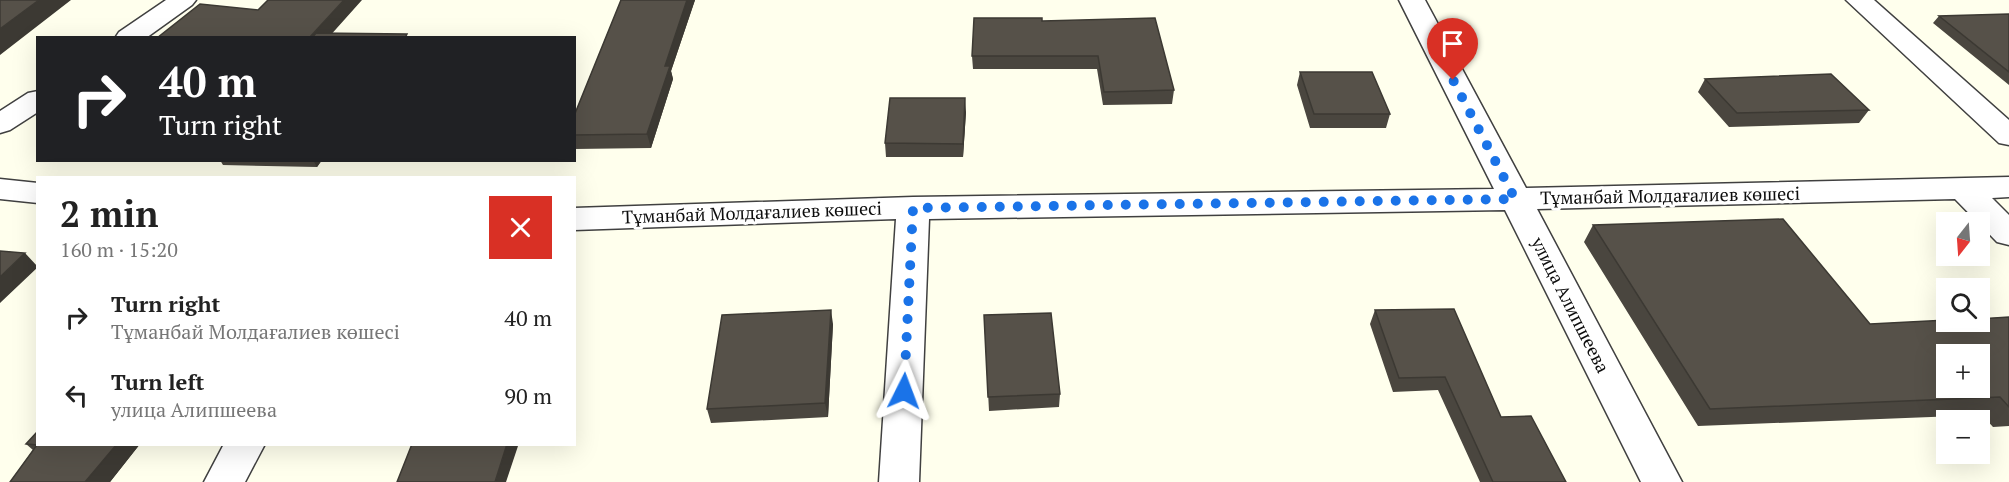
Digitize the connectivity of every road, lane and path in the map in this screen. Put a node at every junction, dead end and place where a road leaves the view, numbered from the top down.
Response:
1 (183, 0) edge
2 (1412, 0) edge
3 (1859, 0) edge
4 (131, 36) edge
5 (36, 100) edge
6 (0, 124) edge
7 (2009, 135) edge
8 (2009, 187) edge
9 (0, 189) edge
10 (1964, 189) junction
11 (36, 193) edge
12 (1515, 199) junction
13 (913, 208) junction
14 (576, 219) edge
15 (2009, 234) edge
16 (244, 446) edge
17 (224, 482) edge
18 (899, 482) edge
19 (1662, 482) edge

1 - 4 street
2 - 12 street, улица Алипшеева
3 - 7 street
5 - 6 street
8 - 10 street, Тұманбай Молдағалиев көшесі
9 - 11 street
10 - 12 street, Тұманбай Молдағалиев көшесі
10 - 15 street
12 - 13 street, Тұманбай Молдағалиев көшесі
12 - 19 street, улица Алипшеева
13 - 14 street, Тұманбай Молдағалиев көшесі
13 - 18 street
16 - 17 street

